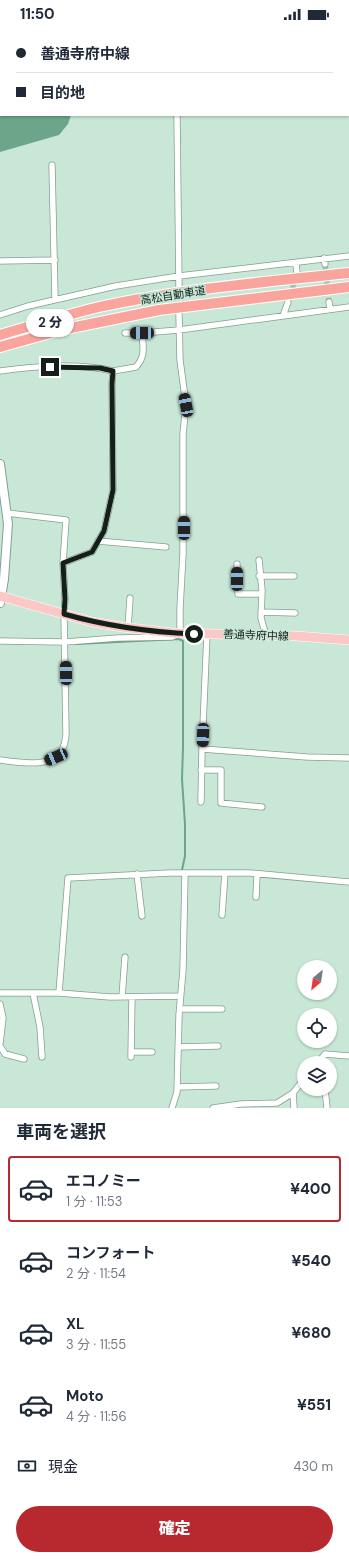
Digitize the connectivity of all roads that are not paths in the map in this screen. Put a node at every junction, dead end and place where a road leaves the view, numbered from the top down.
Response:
1 (177, 116) edge
2 (52, 165) dead end
3 (349, 256) edge
4 (55, 260) junction
5 (1, 261) edge
6 (296, 262) junction
7 (297, 273) tunnel mouth
8 (349, 273) edge
9 (179, 276) junction
10 (349, 286) edge
11 (179, 287) dead end
12 (55, 299) junction
13 (288, 302) tunnel mouth
14 (329, 302) tunnel mouth
15 (349, 307) edge
16 (330, 309) junction
17 (0, 315) edge
18 (179, 316) dead end
19 (283, 316) junction
20 (179, 330) junction
21 (125, 333) dead end
22 (142, 333) junction
23 (0, 335) edge
24 (0, 347) edge
25 (0, 371) edge
26 (113, 371) junction
27 (0, 464) edge
28 (7, 513) junction
29 (98, 541) junction
30 (166, 547) dead end
31 (259, 560) dead end
32 (63, 563) junction
33 (237, 564) dead end
34 (260, 576) junction
35 (294, 576) dead end
36 (262, 594) junction
37 (0, 598) edge
38 (130, 598) dead end
39 (261, 612) junction
40 (295, 612) dead end
41 (64, 614) junction
42 (128, 628) junction
43 (180, 633) junction
44 (207, 634) junction
45 (266, 636) junction
46 (349, 640) edge
47 (0, 641) edge
48 (65, 642) junction
49 (202, 749) junction
50 (349, 758) edge
51 (0, 760) edge
52 (201, 770) junction
53 (201, 802) dead end
54 (262, 807) dead end
55 (225, 873) junction
56 (137, 874) junction
57 (185, 874) junction
58 (257, 874) junction
59 (349, 882) edge
60 (256, 897) dead end
61 (222, 915) dead end
62 (142, 916) dead end
63 (125, 957) dead end
64 (33, 992) junction
65 (0, 993) edge
66 (59, 993) junction
67 (180, 996) junction
68 (122, 997) junction
69 (132, 997) junction
70 (0, 1004) edge
71 (180, 1009) junction
72 (222, 1009) dead end
73 (0, 1045) edge
74 (218, 1046) dead end
75 (178, 1047) junction
76 (152, 1052) dead end
77 (324, 1056) edge
78 (349, 1056) edge
79 (42, 1057) dead end
80 (24, 1059) dead end
81 (216, 1086) dead end
82 (177, 1087) junction
83 (297, 1088) edge
84 (293, 1093) junction
85 (326, 1096) edge
86 (254, 1106) edge
87 (172, 1108) edge
88 (213, 1108) edge
89 (294, 1108) edge
90 (327, 1108) edge

1 - 9 street
2 - 4 street
3 - 6 street
4 - 5 street
4 - 12 street
6 - 7 street
6 - 9 street
8 - 23 highway, 高松自動車道
9 - 11 street
9 - 12 street
10 - 24 highway, 高松自動車道
12 - 17 street
13 - 19 street
14 - 16 street
15 - 16 street
16 - 19 street
18 - 20 street
19 - 20 street
20 - 22 street
20 - 43 street
21 - 22 street
22 - 26 street
25 - 26 street
26 - 29 street
27 - 28 street
28 - 32 street
28 - 37 street
29 - 30 street
29 - 32 street
31 - 34 street
32 - 41 street
33 - 36 street
34 - 35 street
34 - 36 street
36 - 39 street
37 - 41 main road, 善通寺府中線
38 - 42 street
39 - 40 street
39 - 45 street
41 - 42 main road, 善通寺府中線
41 - 48 street
42 - 43 main road, 善通寺府中線
43 - 44 main road, 善通寺府中線
43 - 48 street
44 - 45 main road, 善通寺府中線
44 - 49 street
45 - 46 main road, 善通寺府中線
47 - 48 street
48 - 51 street
49 - 50 street
49 - 52 street
52 - 53 street
52 - 54 street
55 - 57 street
55 - 58 street
55 - 61 street
56 - 57 street
56 - 62 street
56 - 66 street
57 - 67 street
58 - 59 street
58 - 60 street
63 - 68 street
64 - 65 street
64 - 66 street
64 - 79 street
66 - 68 street
67 - 69 street
67 - 71 street
68 - 69 street
69 - 76 street
70 - 73 street
71 - 72 street
71 - 75 street
73 - 80 street
74 - 75 street
75 - 82 street
77 - 78 street
81 - 82 street
82 - 87 street
83 - 84 street
84 - 86 street
84 - 89 street
85 - 90 street
86 - 88 street

